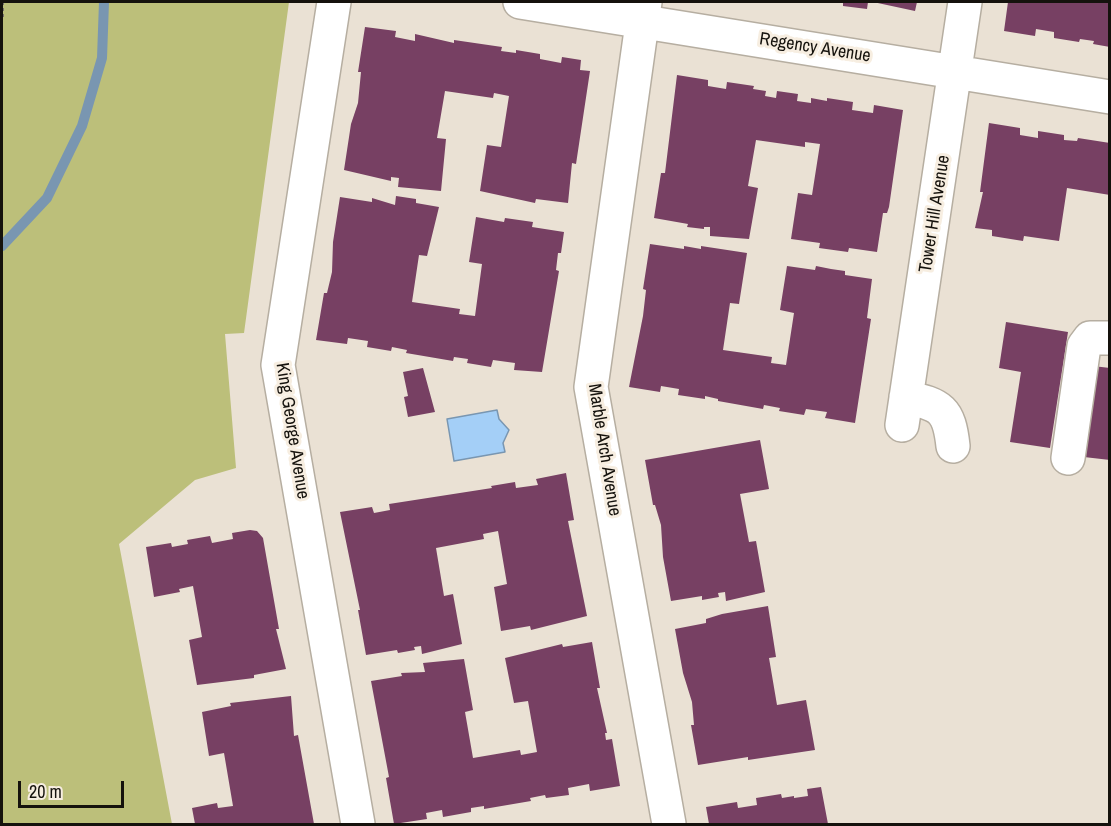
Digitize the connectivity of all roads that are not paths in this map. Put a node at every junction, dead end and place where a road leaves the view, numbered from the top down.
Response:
1 (334, 2) edge
2 (520, 2) edge
3 (965, 2) edge
4 (644, 11) edge
5 (956, 71) junction
6 (1110, 97) edge
7 (1100, 338) edge
8 (953, 446) dead end
9 (1068, 458) dead end
10 (358, 825) edge
11 (669, 825) edge

1 - 10 street, King George Avenue
2 - 4 street, Regency Avenue
3 - 5 street, Tower Hill Avenue
4 - 5 street, Regency Avenue
4 - 11 street, Marble Arch Avenue
5 - 6 street, Regency Avenue
5 - 8 street, Tower Hill Avenue
7 - 9 street

